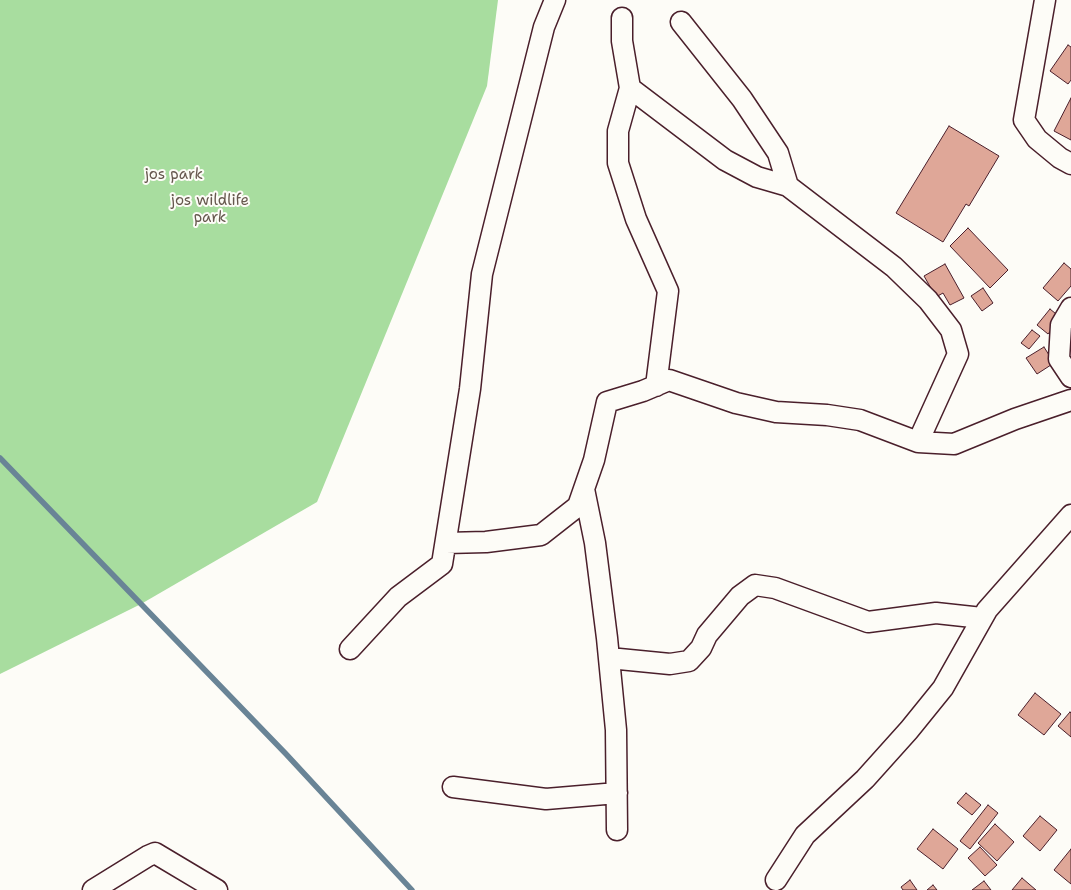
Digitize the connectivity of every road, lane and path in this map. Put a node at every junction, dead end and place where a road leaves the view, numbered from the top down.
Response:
1 (555, 0) edge
2 (1045, 0) edge
3 (622, 18) dead end
4 (681, 22) dead end
5 (630, 88) junction
6 (1071, 164) edge
7 (788, 186) junction
8 (1071, 308) edge
9 (1071, 377) edge
10 (656, 386) junction
11 (1071, 400) edge
12 (918, 442) junction
13 (584, 489) junction
14 (1071, 514) edge
15 (446, 543) junction
16 (982, 618) junction
17 (350, 649) dead end
18 (609, 658) junction
19 (453, 787) dead end
20 (617, 793) junction
21 (617, 830) dead end
22 (776, 880) dead end
23 (93, 890) edge
24 (217, 890) edge

1 - 15 street
2 - 6 street
3 - 5 street
4 - 7 street
5 - 7 street
5 - 10 street
7 - 12 street
8 - 9 street
10 - 12 street
10 - 13 street
11 - 12 street
13 - 15 street
13 - 18 street
14 - 16 street
15 - 17 street
16 - 18 street
16 - 22 street
18 - 20 street
19 - 20 street
20 - 21 street
23 - 24 street

